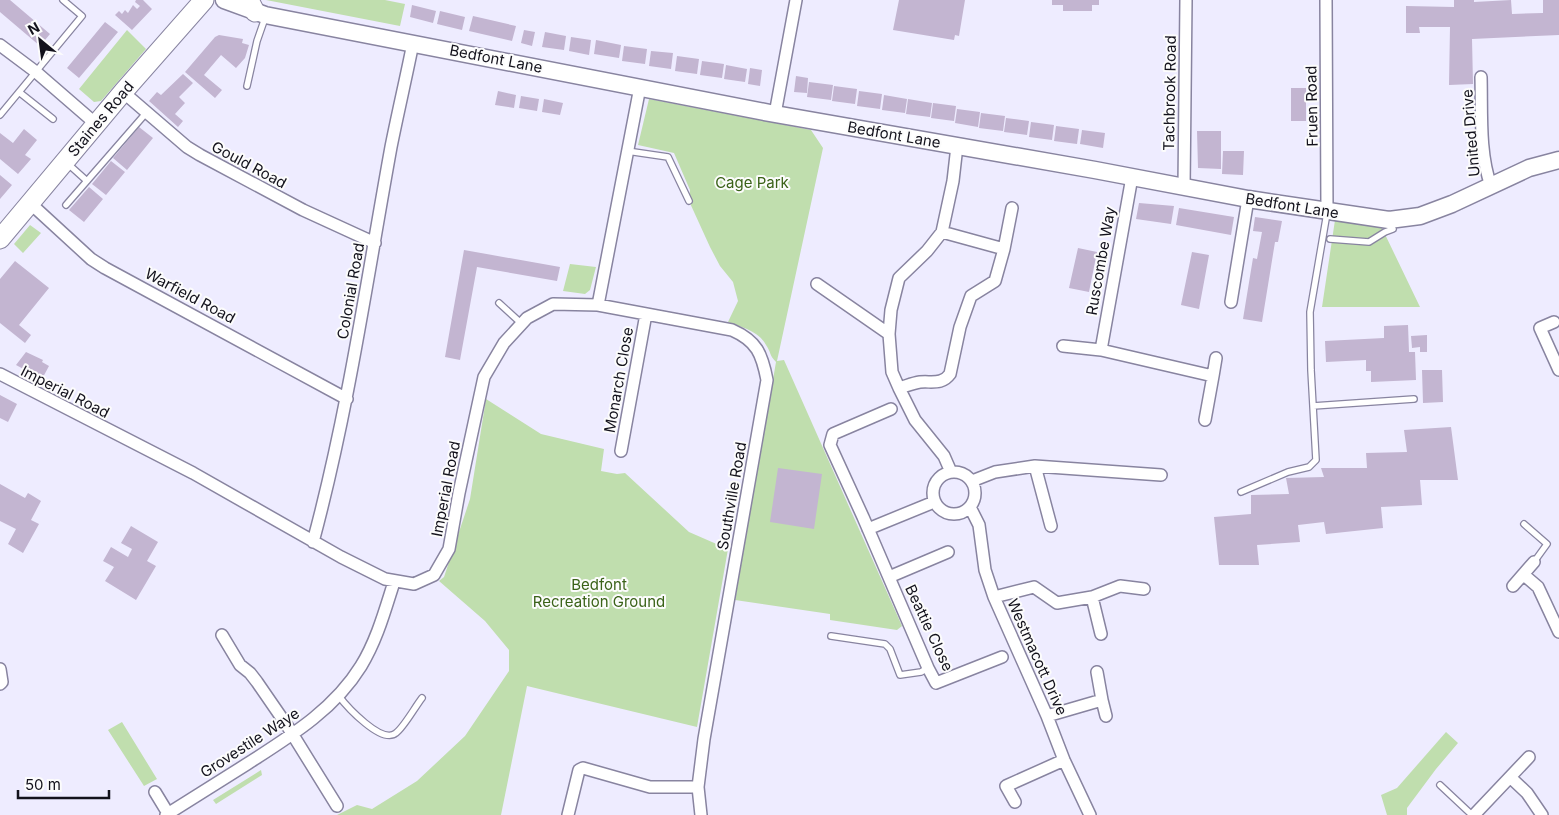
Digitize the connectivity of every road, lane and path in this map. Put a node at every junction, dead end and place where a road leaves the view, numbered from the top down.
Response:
1 (63, 0) edge
2 (204, 0) edge
3 (224, 0) edge
4 (796, 0) edge
5 (1186, 0) edge
6 (1326, 0) edge
7 (257, 9) edge
8 (413, 43) junction
9 (0, 45) edge
10 (36, 72) junction
11 (1481, 77) dead end
12 (247, 86) dead end
13 (640, 87) junction
14 (19, 92) junction
15 (123, 92) junction
16 (147, 112) junction
17 (775, 114) junction
18 (0, 115) edge
19 (53, 119) dead end
20 (96, 124) junction
21 (958, 146) junction
22 (627, 151) junction
23 (1559, 160) edge
24 (65, 161) junction
25 (1132, 177) junction
26 (87, 181) junction
27 (1491, 186) junction
28 (1184, 187) junction
29 (1248, 199) junction
30 (689, 201) dead end
31 (30, 203) junction
32 (66, 205) dead end
33 (1012, 208) dead end
34 (1327, 211) junction
35 (1389, 220) junction
36 (942, 232) junction
37 (0, 239) edge
38 (1330, 239) dead end
39 (375, 243) junction
40 (1004, 249) junction
41 (818, 284) dead end
42 (1232, 302) dead end
43 (499, 303) dead end
44 (598, 305) junction
45 (646, 314) junction
46 (1554, 322) dead end
47 (522, 324) junction
48 (888, 334) junction
49 (1063, 346) dead end
50 (1101, 350) junction
51 (1216, 358) dead end
52 (1559, 370) edge
53 (0, 374) edge
54 (1213, 376) junction
55 (900, 388) junction
56 (347, 399) junction
57 (1414, 400) dead end
58 (1313, 406) junction
59 (891, 409) dead end
60 (1205, 420) dead end
61 (621, 451) dead end
62 (1035, 466) junction
63 (951, 472) junction
64 (1161, 475) dead end
65 (972, 481) junction
66 (1241, 492) dead end
67 (934, 502) junction
68 (970, 507) junction
69 (1524, 524) dead end
70 (1051, 526) dead end
71 (868, 529) junction
72 (313, 542) junction
73 (948, 552) dead end
74 (1534, 562) joint
75 (1524, 575) junction
76 (889, 577) junction
77 (394, 582) junction
78 (1513, 586) dead end
79 (1144, 589) dead end
80 (994, 597) junction
81 (1092, 598) junction
82 (1559, 632) edge
83 (1101, 634) dead end
84 (222, 635) dead end
85 (831, 636) dead end
86 (1002, 657) dead end
87 (928, 668) junction
88 (0, 669) edge
89 (1097, 672) dead end
90 (0, 684) edge
91 (338, 695) junction
92 (422, 698) dead end
93 (1102, 700) junction
94 (1047, 716) junction
95 (1106, 716) dead end
96 (293, 735) junction
97 (1529, 757) dead end
98 (1064, 760) junction
99 (1510, 777) junction
100 (1440, 785) dead end
101 (698, 787) junction
102 (155, 792) dead end
103 (1016, 802) dead end
104 (337, 806) dead end
105 (168, 815) edge
106 (568, 815) edge
107 (701, 815) edge
108 (1090, 815) edge
109 (1473, 815) edge
110 (1542, 815) edge

1 - 10 lane
2 - 15 main road, Staines Road
3 - 7 main road, Bedfont Lane
4 - 17 street
5 - 28 street, Tachbrook Road
6 - 34 street, Fruen Road
7 - 8 main road, Bedfont Lane
7 - 12 lane
8 - 13 main road, Bedfont Lane
8 - 39 street, Colonial Road
9 - 10 street
10 - 14 lane
10 - 20 street
11 - 27 street, United Drive
13 - 17 main road, Bedfont Lane
13 - 22 street
14 - 18 lane
14 - 19 lane
15 - 16 street, Gould Road
15 - 20 main road, Staines Road
16 - 26 lane
16 - 39 street, Gould Road
17 - 21 main road, Bedfont Lane
20 - 24 main road, Staines Road
21 - 25 main road, Bedfont Lane
21 - 36 street
22 - 30 lane
22 - 44 street
23 - 27 main road, Bedfont Lane
24 - 26 lane
24 - 31 main road, Staines Road
25 - 28 main road, Bedfont Lane
25 - 50 street, Ruscombe Way
26 - 32 lane
27 - 35 main road, Bedfont Lane
28 - 29 main road, Bedfont Lane
29 - 34 main road, Bedfont Lane
29 - 42 street
31 - 37 main road, Staines Road
31 - 56 street, Warfield Road
33 - 40 street
34 - 35 main road, Bedfont Lane
34 - 58 lane
35 - 38 lane
36 - 40 street
36 - 48 street
39 - 56 street, Colonial Road
40 - 55 street
41 - 48 street
43 - 47 lane
44 - 45 street, Southville Road
44 - 47 street, Imperial Road
45 - 61 street, Monarch Close
45 - 101 street, Southville Road
46 - 52 street
47 - 77 street, Imperial Road
48 - 55 street
49 - 50 street
50 - 54 street
51 - 54 street
53 - 72 street, Imperial Road
54 - 60 street
55 - 63 street
56 - 72 street, Colonial Road
57 - 58 lane
58 - 66 lane
59 - 71 street, Beattie Close
62 - 64 street
62 - 65 street
62 - 70 street
63 - 65 street
63 - 67 street
65 - 68 street
67 - 68 street
67 - 71 street
68 - 80 street, Westmacott Drive
69 - 74 lane
71 - 76 street, Beattie Close
72 - 77 street, Imperial Road
73 - 76 street, Beattie Close
74 - 75 street
75 - 78 street
75 - 82 street
76 - 87 street, Beattie Close
77 - 91 street, Grovestile Waye
79 - 81 street
80 - 81 street
80 - 94 street, Westmacott Drive
81 - 83 street
84 - 96 street
85 - 87 lane
86 - 87 street, Beattie Close
88 - 90 street
89 - 93 street
91 - 92 lane
91 - 96 street, Grovestile Waye
93 - 94 street
93 - 95 street
94 - 98 street, Westmacott Drive
96 - 104 street
96 - 105 street, Grovestile Waye
97 - 99 street
98 - 103 street
98 - 108 street, Westmacott Drive
99 - 109 street
99 - 110 street
100 - 109 lane
101 - 106 street
101 - 107 street, Southville Road
102 - 105 street

